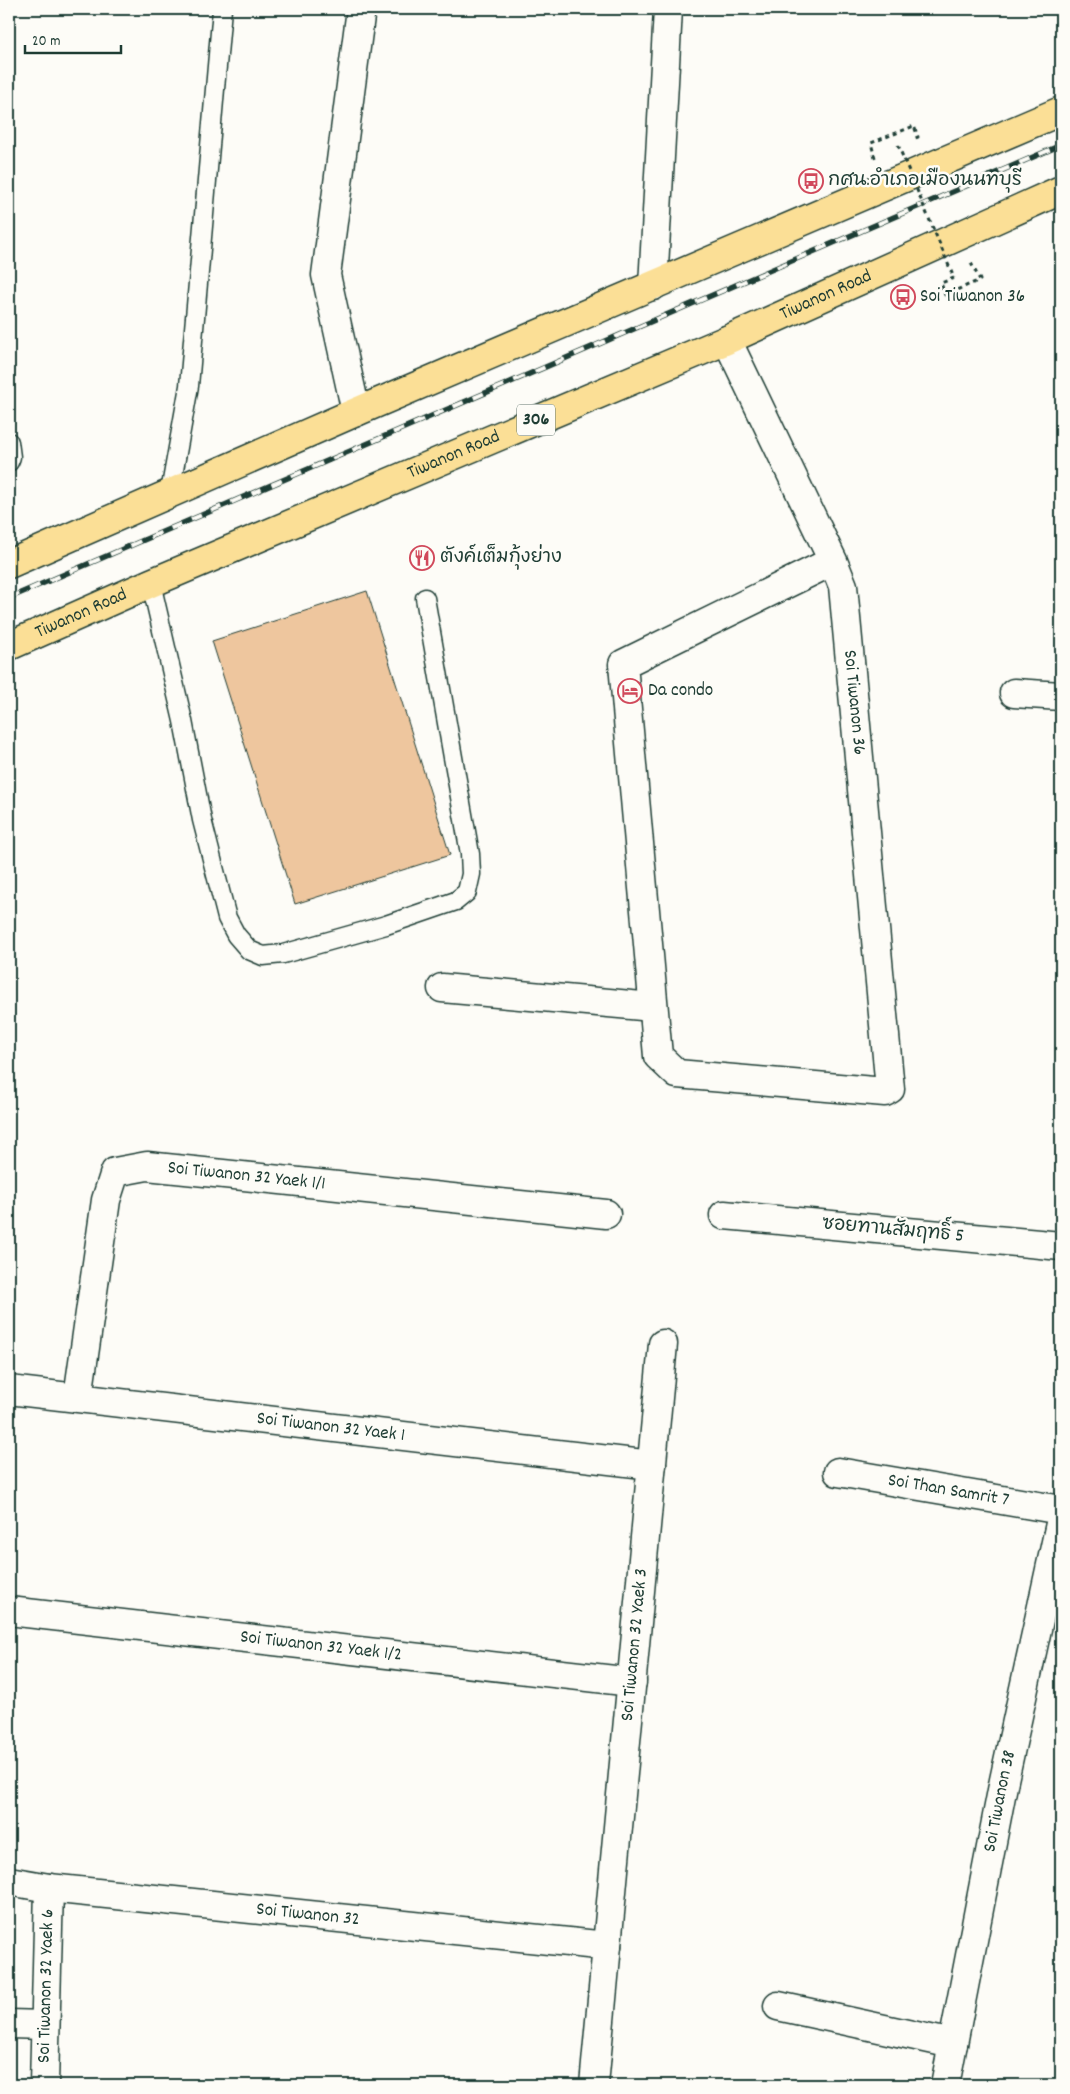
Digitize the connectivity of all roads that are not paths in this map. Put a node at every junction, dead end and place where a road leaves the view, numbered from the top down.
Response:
1 (222, 9) edge
2 (361, 9) edge
3 (668, 9) edge
4 (1061, 112) edge
5 (1061, 190) edge
6 (653, 286) junction
7 (727, 340) junction
8 (356, 412) junction
9 (9, 442) edge
10 (9, 462) edge
11 (170, 492) junction
12 (833, 561) junction
13 (9, 564) edge
14 (150, 583) junction
15 (425, 598) dead end
16 (9, 646) edge
17 (1014, 693) dead end
18 (1061, 696) edge
19 (442, 988) dead end
20 (653, 1007) junction
21 (606, 1214) dead end
22 (724, 1215) dead end
23 (1061, 1246) edge
24 (663, 1344) dead end
25 (9, 1390) edge
26 (78, 1397) junction
27 (652, 1465) junction
28 (838, 1472) dead end
29 (1061, 1510) edge
30 (1061, 1519) edge
31 (9, 1611) edge
32 (632, 1682) junction
33 (9, 1881) edge
34 (49, 1888) junction
35 (608, 1946) junction
36 (778, 2006) dead end
37 (9, 2024) edge
38 (45, 2025) junction
39 (953, 2044) junction
40 (44, 2085) edge
41 (594, 2085) edge
42 (945, 2085) edge

1 - 11 lane
2 - 8 street
3 - 6 street
4 - 6 main road
5 - 7 main road, Tiwanon Road / 306
6 - 8 main road
7 - 12 street, Soi Tiwanon 36
7 - 14 main road, Tiwanon Road / 306
8 - 11 main road
9 - 10 lane
11 - 13 main road
12 - 20 street
12 - 20 street, Soi Tiwanon 36
14 - 15 lane
14 - 16 main road, Tiwanon Road / 306
17 - 18 street
19 - 20 street
21 - 26 street, Soi Tiwanon 32 Yaek 1/1
22 - 23 street, ซอยทานสัมฤทธิ์ 5
24 - 27 street, Soi Tiwanon 32 Yaek 3
25 - 26 street, Soi Tiwanon 32 Yaek 1
26 - 27 street, Soi Tiwanon 32 Yaek 1
27 - 32 street, Soi Tiwanon 32 Yaek 3
28 - 29 street, Soi Than Samrit 7
30 - 39 street, Soi Tiwanon 38
31 - 32 street, Soi Tiwanon 32 Yaek 1/2
32 - 35 street, Soi Tiwanon 32 Yaek 3
33 - 34 street, Soi Tiwanon 32
34 - 35 street, Soi Tiwanon 32
34 - 38 street, Soi Tiwanon 32 Yaek 6
35 - 41 street, Soi Tiwanon 32 Yaek 3
36 - 39 street
37 - 38 street
38 - 40 street, Soi Tiwanon 32 Yaek 6
39 - 42 street, Soi Tiwanon 38

